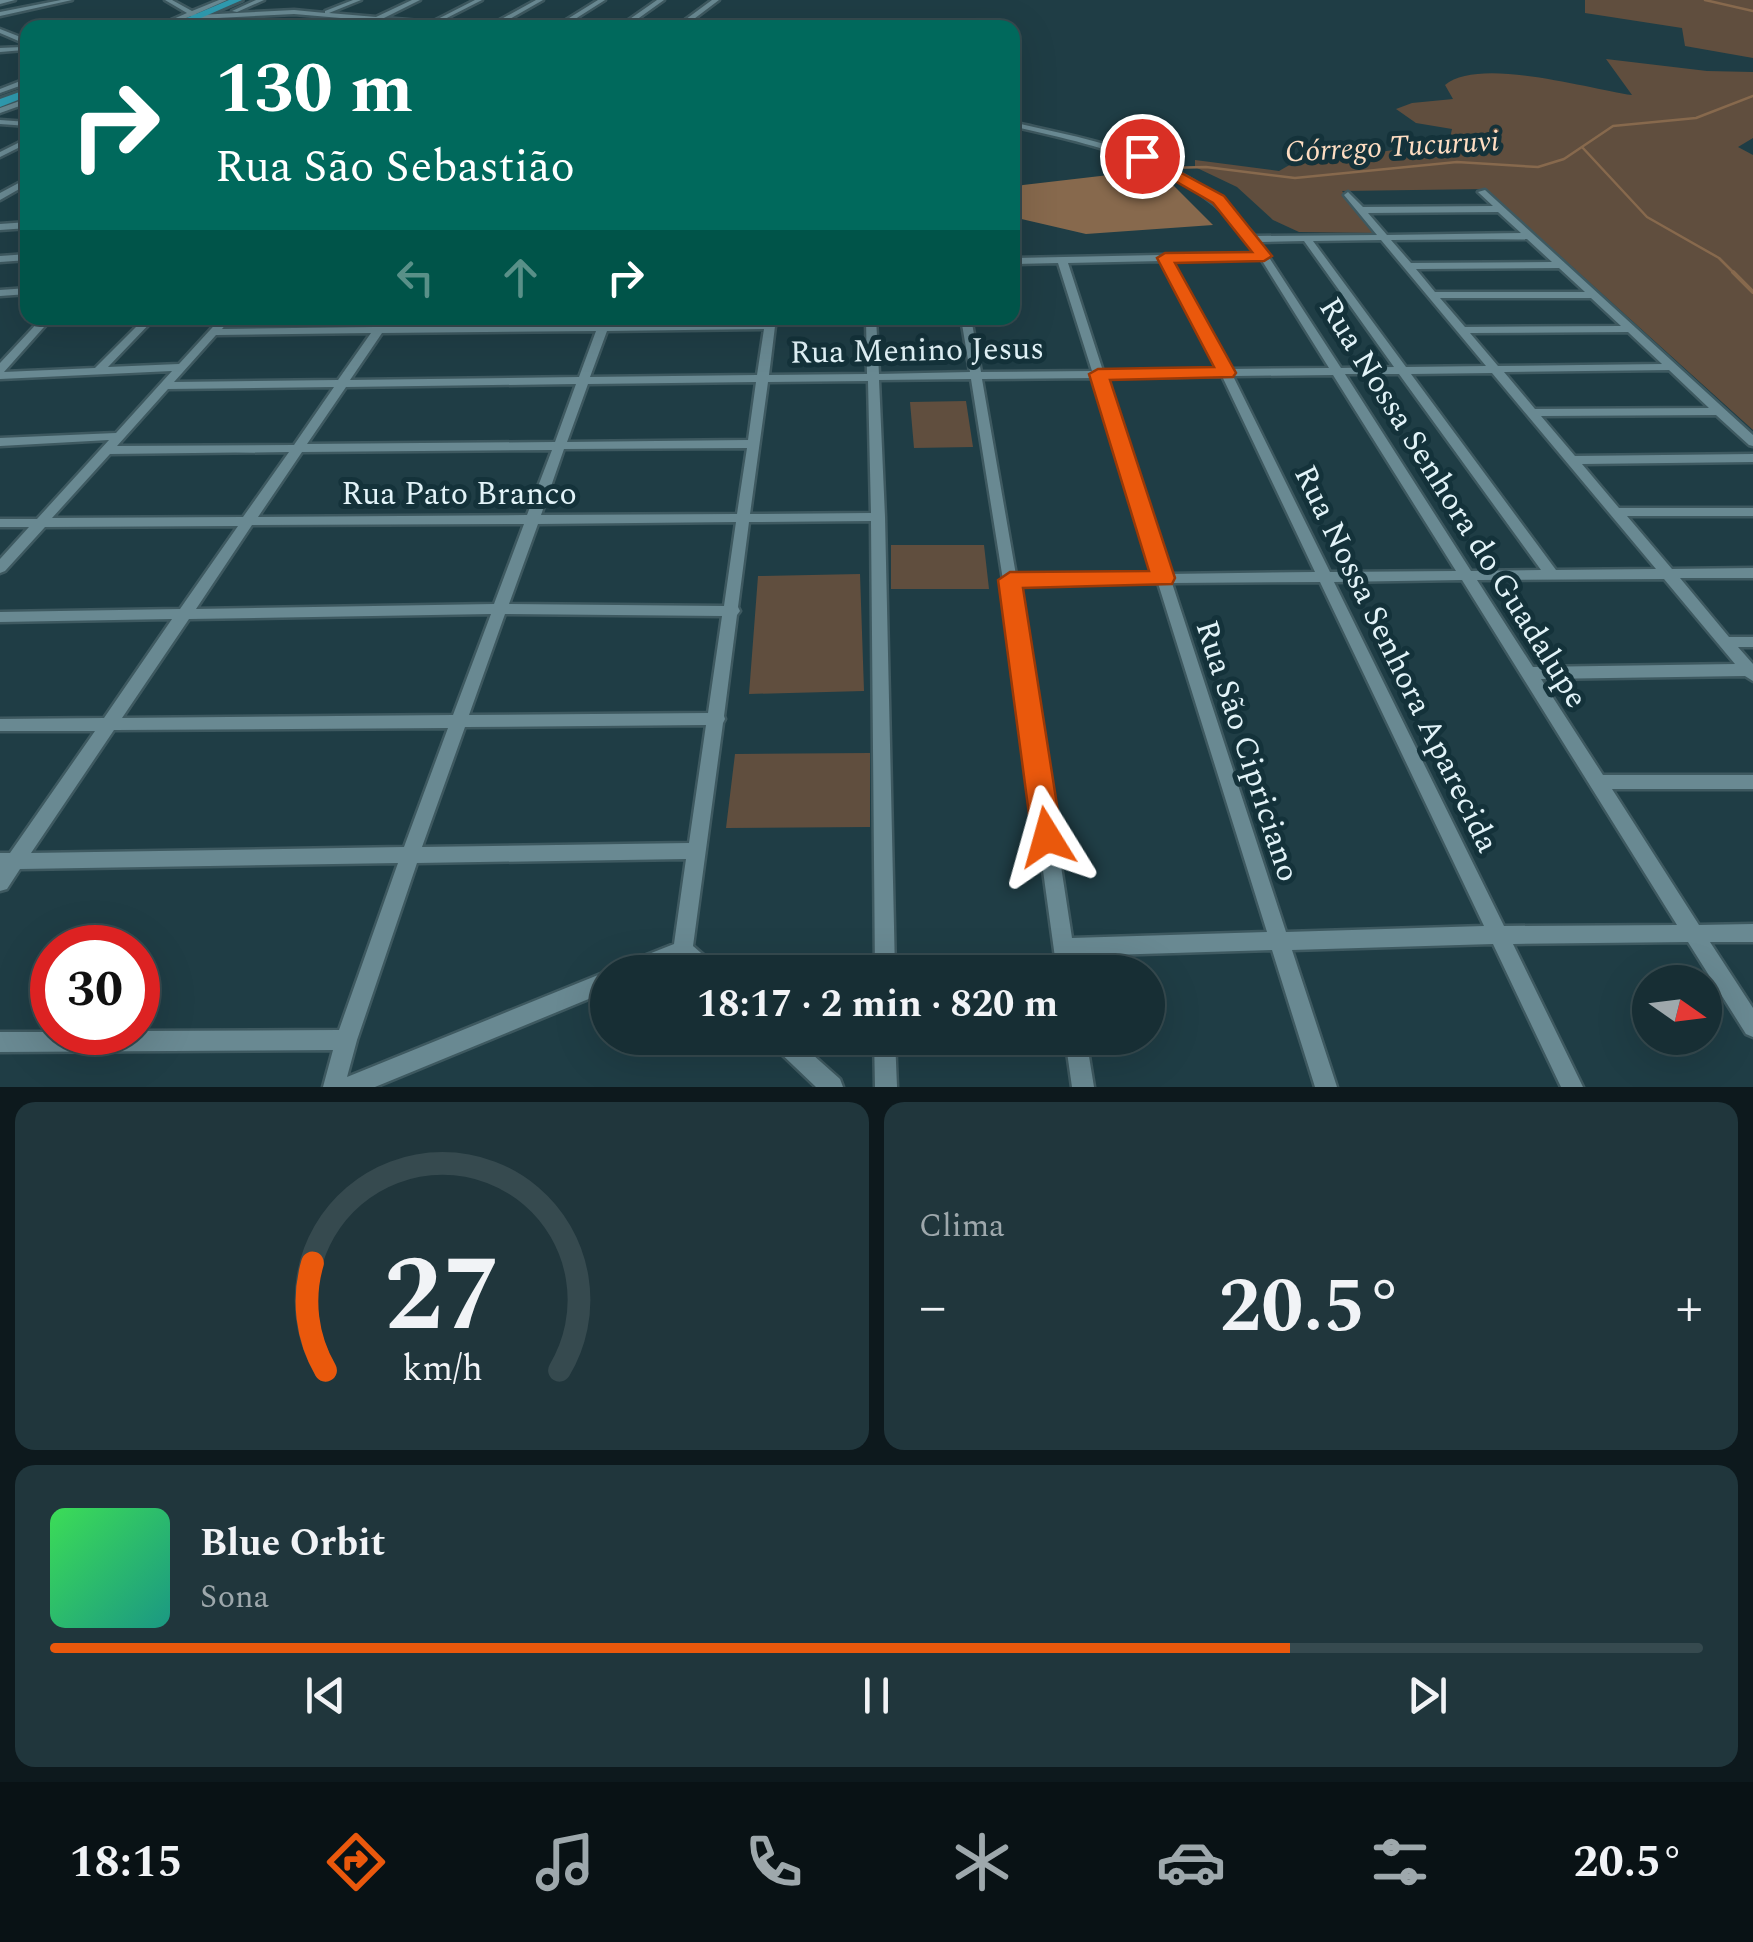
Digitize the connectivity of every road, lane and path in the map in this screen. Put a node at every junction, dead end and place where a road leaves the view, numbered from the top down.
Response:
1 (12, 0) edge
2 (69, 0) edge
3 (168, 0) edge
4 (224, 0) edge
5 (237, 0) edge
6 (247, 0) edge
7 (262, 0) edge
8 (358, 0) edge
9 (418, 0) edge
10 (479, 0) edge
11 (540, 0) edge
12 (602, 0) edge
13 (661, 0) edge
14 (716, 0) edge
15 (0, 2) edge
16 (312, 4) dead end
17 (303, 8) junction
18 (333, 11) junction
19 (195, 13) junction
20 (282, 13) junction
21 (0, 14) edge
22 (222, 15) junction
23 (340, 17) junction
24 (177, 20) edge
25 (182, 20) edge
26 (207, 20) edge
27 (212, 20) edge
28 (286, 20) edge
29 (376, 20) joint
30 (439, 20) edge
31 (502, 20) edge
32 (569, 20) edge
33 (632, 20) edge
34 (689, 20) edge
35 (1020, 126) edge
36 (20, 184) edge
37 (10, 190) junction
38 (20, 190) edge
39 (1482, 192) dead end
40 (1348, 195) dead end
41 (0, 197) edge
42 (1501, 209) junction
43 (1361, 210) junction
44 (1529, 236) junction
45 (1306, 238) junction
46 (1384, 238) junction
47 (1252, 239) junction
48 (1264, 256) junction
49 (1165, 258) junction
50 (1062, 260) junction
51 (1020, 261) edge
52 (1561, 265) junction
53 (1408, 266) junction
54 (1593, 295) junction
55 (1433, 296) junction
56 (42, 325) edge
57 (143, 325) edge
58 (219, 325) edge
59 (362, 325) edge
60 (382, 325) edge
61 (603, 325) edge
62 (771, 325) edge
63 (871, 325) edge
64 (967, 325) edge
65 (1630, 329) junction
66 (1462, 330) junction
67 (212, 332) junction
68 (1672, 367) junction
69 (180, 368) junction
70 (98, 370) junction
71 (1401, 370) junction
72 (1495, 370) junction
73 (1337, 371) junction
74 (0, 373) edge
75 (1226, 373) junction
76 (1098, 374) junction
77 (976, 376) junction
78 (873, 378) junction
79 (764, 382) junction
80 (583, 384) junction
81 (343, 385) junction
82 (164, 386) junction
83 (1719, 411) junction
84 (1532, 413) junction
85 (120, 436) junction
86 (0, 442) edge
87 (1753, 442) edge
88 (754, 444) junction
89 (299, 448) junction
90 (560, 448) junction
91 (109, 450) junction
92 (1753, 458) edge
93 (1572, 460) junction
94 (1616, 512) junction
95 (1753, 512) edge
96 (878, 517) junction
97 (746, 519) junction
98 (0, 522) edge
99 (246, 522) junction
100 (534, 522) junction
101 (40, 525) junction
102 (0, 568) edge
103 (1666, 572) junction
104 (1753, 572) edge
105 (1551, 574) junction
106 (1468, 577) junction
107 (1164, 578) junction
108 (1326, 578) junction
109 (1010, 580) junction
110 (502, 609) junction
111 (733, 611) junction
112 (183, 613) junction
113 (0, 617) edge
114 (1725, 642) junction
115 (1753, 642) edge
116 (1751, 672) edge
117 (1528, 673) junction
118 (717, 719) junction
119 (460, 720) junction
120 (109, 724) junction
121 (0, 725) edge
122 (1598, 782) junction
123 (1753, 782) edge
124 (698, 851) junction
125 (409, 858) junction
126 (8, 861) edge
127 (0, 883) edge
128 (1694, 934) junction
129 (1753, 934) edge
130 (1499, 935) junction
131 (1279, 940) junction
132 (1064, 947) junction
133 (684, 950) junction
134 (671, 955) edge
135 (689, 955) edge
136 (884, 955) edge
137 (1065, 955) edge
138 (590, 988) edge
139 (1753, 1027) edge
140 (346, 1040) junction
141 (0, 1042) edge
142 (797, 1055) edge
143 (886, 1055) edge
144 (1078, 1055) edge
145 (334, 1087) edge
146 (349, 1087) edge
147 (832, 1087) edge
148 (886, 1087) edge
149 (1083, 1087) edge
150 (1326, 1087) edge
151 (1572, 1087) edge

1 - 15 street
2 - 21 street
3 - 19 street
4 - 19 street
5 - 19 main road
6 - 22 main road
7 - 22 street
8 - 18 street
9 - 29 street
10 - 30 street
11 - 31 street
12 - 32 street
13 - 33 street
14 - 34 street
16 - 17 street
17 - 18 street
17 - 20 street
18 - 23 street
19 - 22 street
19 - 24 street
19 - 25 main road
20 - 22 street
20 - 23 street
22 - 26 main road
22 - 27 street
22 - 28 street
23 - 29 street
35 - 47 street, Rua Nossa Senhora do Guadalupe
36 - 37 street
37 - 38 street
37 - 41 street
39 - 42 street
40 - 43 street
42 - 43 street
42 - 44 street
43 - 46 street
44 - 46 street
44 - 52 street
45 - 46 street
45 - 47 street
45 - 71 street
46 - 53 street
47 - 48 street, Rua Nossa Senhora do Guadalupe
48 - 49 street
48 - 73 street, Rua Nossa Senhora do Guadalupe
49 - 50 street
49 - 75 street, Rua Nossa Senhora Aparecida
50 - 51 street
50 - 76 street, Rua São Cipriciano
52 - 53 street
52 - 54 street
53 - 55 street
54 - 55 street
54 - 65 street
55 - 66 street
56 - 74 street
57 - 70 street
58 - 67 street
59 - 67 street
60 - 81 street
61 - 80 street
62 - 79 street
63 - 78 street
64 - 77 street
65 - 66 street
65 - 68 street
66 - 72 street
67 - 69 street
68 - 72 street, Rua Menino Jesus
68 - 83 street
69 - 70 street
69 - 82 street
70 - 74 street
71 - 72 street, Rua Menino Jesus
71 - 73 street, Rua Menino Jesus
71 - 105 street
72 - 84 street
73 - 75 street, Rua Menino Jesus
73 - 106 street, Rua Nossa Senhora do Guadalupe
75 - 76 street, Rua Menino Jesus
75 - 108 street, Rua Nossa Senhora Aparecida
76 - 77 street, Rua Menino Jesus
76 - 107 street, Rua São Cipriciano
77 - 78 street, Rua Menino Jesus
77 - 109 street
78 - 79 street, Rua Menino Jesus
78 - 96 street
79 - 80 street, Rua Menino Jesus
79 - 88 street
80 - 81 street, Rua Menino Jesus
80 - 90 street
81 - 82 street, Rua Menino Jesus
81 - 89 street
82 - 85 street
83 - 84 street
83 - 87 street
84 - 93 street
85 - 86 street
85 - 91 street
88 - 90 street
88 - 97 street
89 - 90 street
89 - 91 street
89 - 99 street
90 - 100 street
91 - 101 street
92 - 93 street
93 - 94 street
94 - 95 street
94 - 103 street
96 - 97 street, Rua Pato Branco
96 - 136 street
97 - 100 street, Rua Pato Branco
97 - 111 street
98 - 101 street, Rua Pato Branco
99 - 100 street, Rua Pato Branco
99 - 101 street, Rua Pato Branco
99 - 112 street
100 - 110 street
101 - 102 street
103 - 104 street
103 - 105 street
103 - 114 street
105 - 106 street
106 - 108 street
106 - 117 street, Rua Nossa Senhora do Guadalupe
107 - 108 street
107 - 109 street
107 - 131 street, Rua São Cipriciano
108 - 130 street, Rua Nossa Senhora Aparecida
109 - 132 street
110 - 111 street
110 - 112 street
110 - 119 street
111 - 118 street
112 - 113 street
112 - 120 street
114 - 115 street
114 - 116 street
116 - 117 street
117 - 122 street, Rua Nossa Senhora do Guadalupe
118 - 119 street
118 - 124 street
119 - 120 street
119 - 125 street
120 - 121 street
120 - 126 street
122 - 123 street
122 - 128 street, Rua Nossa Senhora do Guadalupe
124 - 125 street
124 - 133 street
125 - 126 street
125 - 140 street
126 - 127 street
128 - 129 street
128 - 130 street
128 - 139 street, Rua Nossa Senhora do Guadalupe
130 - 131 street
130 - 151 street, Rua Nossa Senhora Aparecida
131 - 132 street
131 - 150 street, Rua São Cipriciano
132 - 137 street
133 - 134 street
133 - 135 street
138 - 146 street
140 - 141 street
140 - 145 street
142 - 147 street
143 - 148 street
144 - 149 street

